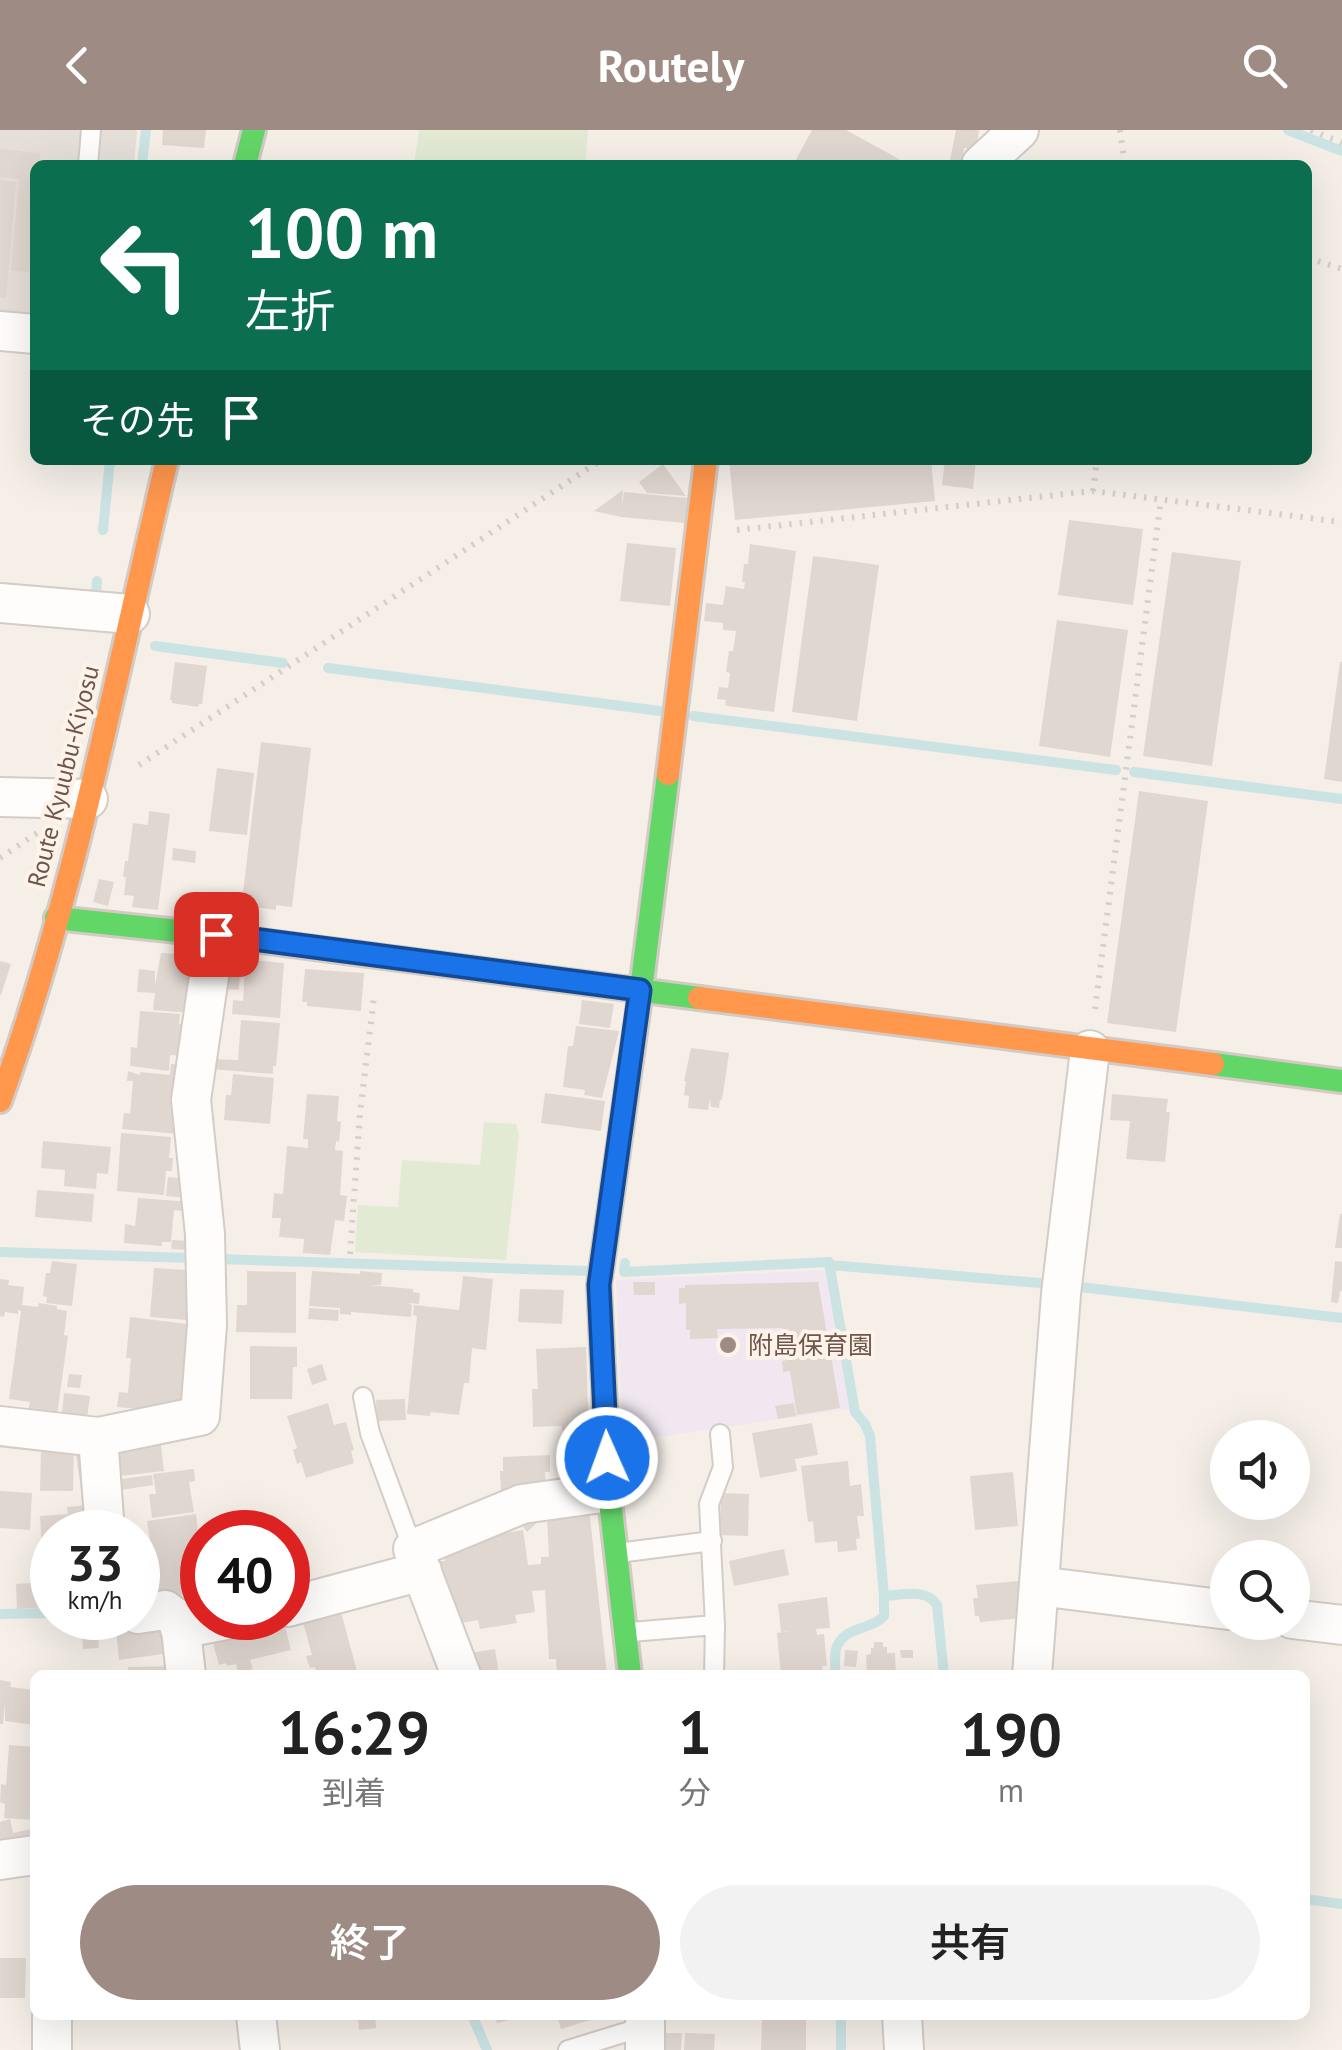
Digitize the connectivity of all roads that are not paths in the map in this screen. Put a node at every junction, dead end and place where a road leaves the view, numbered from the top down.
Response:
1 (91, 130) edge
2 (254, 130) edge
3 (1019, 130) edge
4 (88, 160) edge
5 (246, 160) edge
6 (986, 160) edge
7 (0, 331) edge
8 (30, 334) edge
9 (165, 465) edge
10 (705, 465) edge
11 (0, 603) edge
12 (130, 614) junction
13 (0, 796) edge
14 (88, 798) junction
15 (56, 918) junction
16 (216, 934) junction
17 (640, 990) junction
18 (1090, 1050) junction
19 (1342, 1081) edge
20 (0, 1101) edge
21 (363, 1397) dead end
22 (0, 1426) edge
23 (720, 1434) dead end
24 (98, 1437) junction
25 (609, 1492) junction
26 (103, 1510) edge
27 (712, 1541) junction
28 (616, 1553) junction
29 (418, 1560) junction
30 (1038, 1586) junction
31 (310, 1599) edge
32 (1210, 1608) edge
33 (1310, 1621) edge
34 (715, 1625) junction
35 (1342, 1625) edge
36 (625, 1632) junction
37 (181, 1640) edge
38 (185, 1670) edge
39 (459, 1670) edge
40 (629, 1670) edge
41 (714, 1670) edge
42 (1032, 1670) edge
43 (30, 1856) edge
44 (0, 1860) edge
45 (52, 2020) edge
46 (257, 2020) edge
47 (902, 2020) edge
48 (645, 2030) edge
49 (52, 2050) edge
50 (260, 2050) edge
51 (568, 2050) edge
52 (904, 2050) edge

1 - 4 lane
2 - 5 street
3 - 6 street
7 - 8 street
9 - 12 street, Route Kyuubu-Kiyosu
10 - 17 street
11 - 12 street
12 - 14 street, Route Kyuubu-Kiyosu
13 - 14 street
14 - 15 street, Route Kyuubu-Kiyosu
15 - 16 street
15 - 20 street, Route Kyuubu-Kiyosu
16 - 17 street
16 - 24 street
17 - 18 street
17 - 25 street
18 - 19 street
18 - 30 street
21 - 29 lane
22 - 24 street
23 - 27 lane
24 - 26 street
25 - 28 street
25 - 29 street
27 - 28 lane
27 - 34 lane
28 - 36 street
29 - 31 street
29 - 39 street
30 - 32 street
30 - 42 street
33 - 35 street
34 - 36 lane
34 - 41 lane
36 - 40 street
37 - 38 street
43 - 44 street
45 - 49 street
46 - 50 street
47 - 52 street
48 - 51 lane

